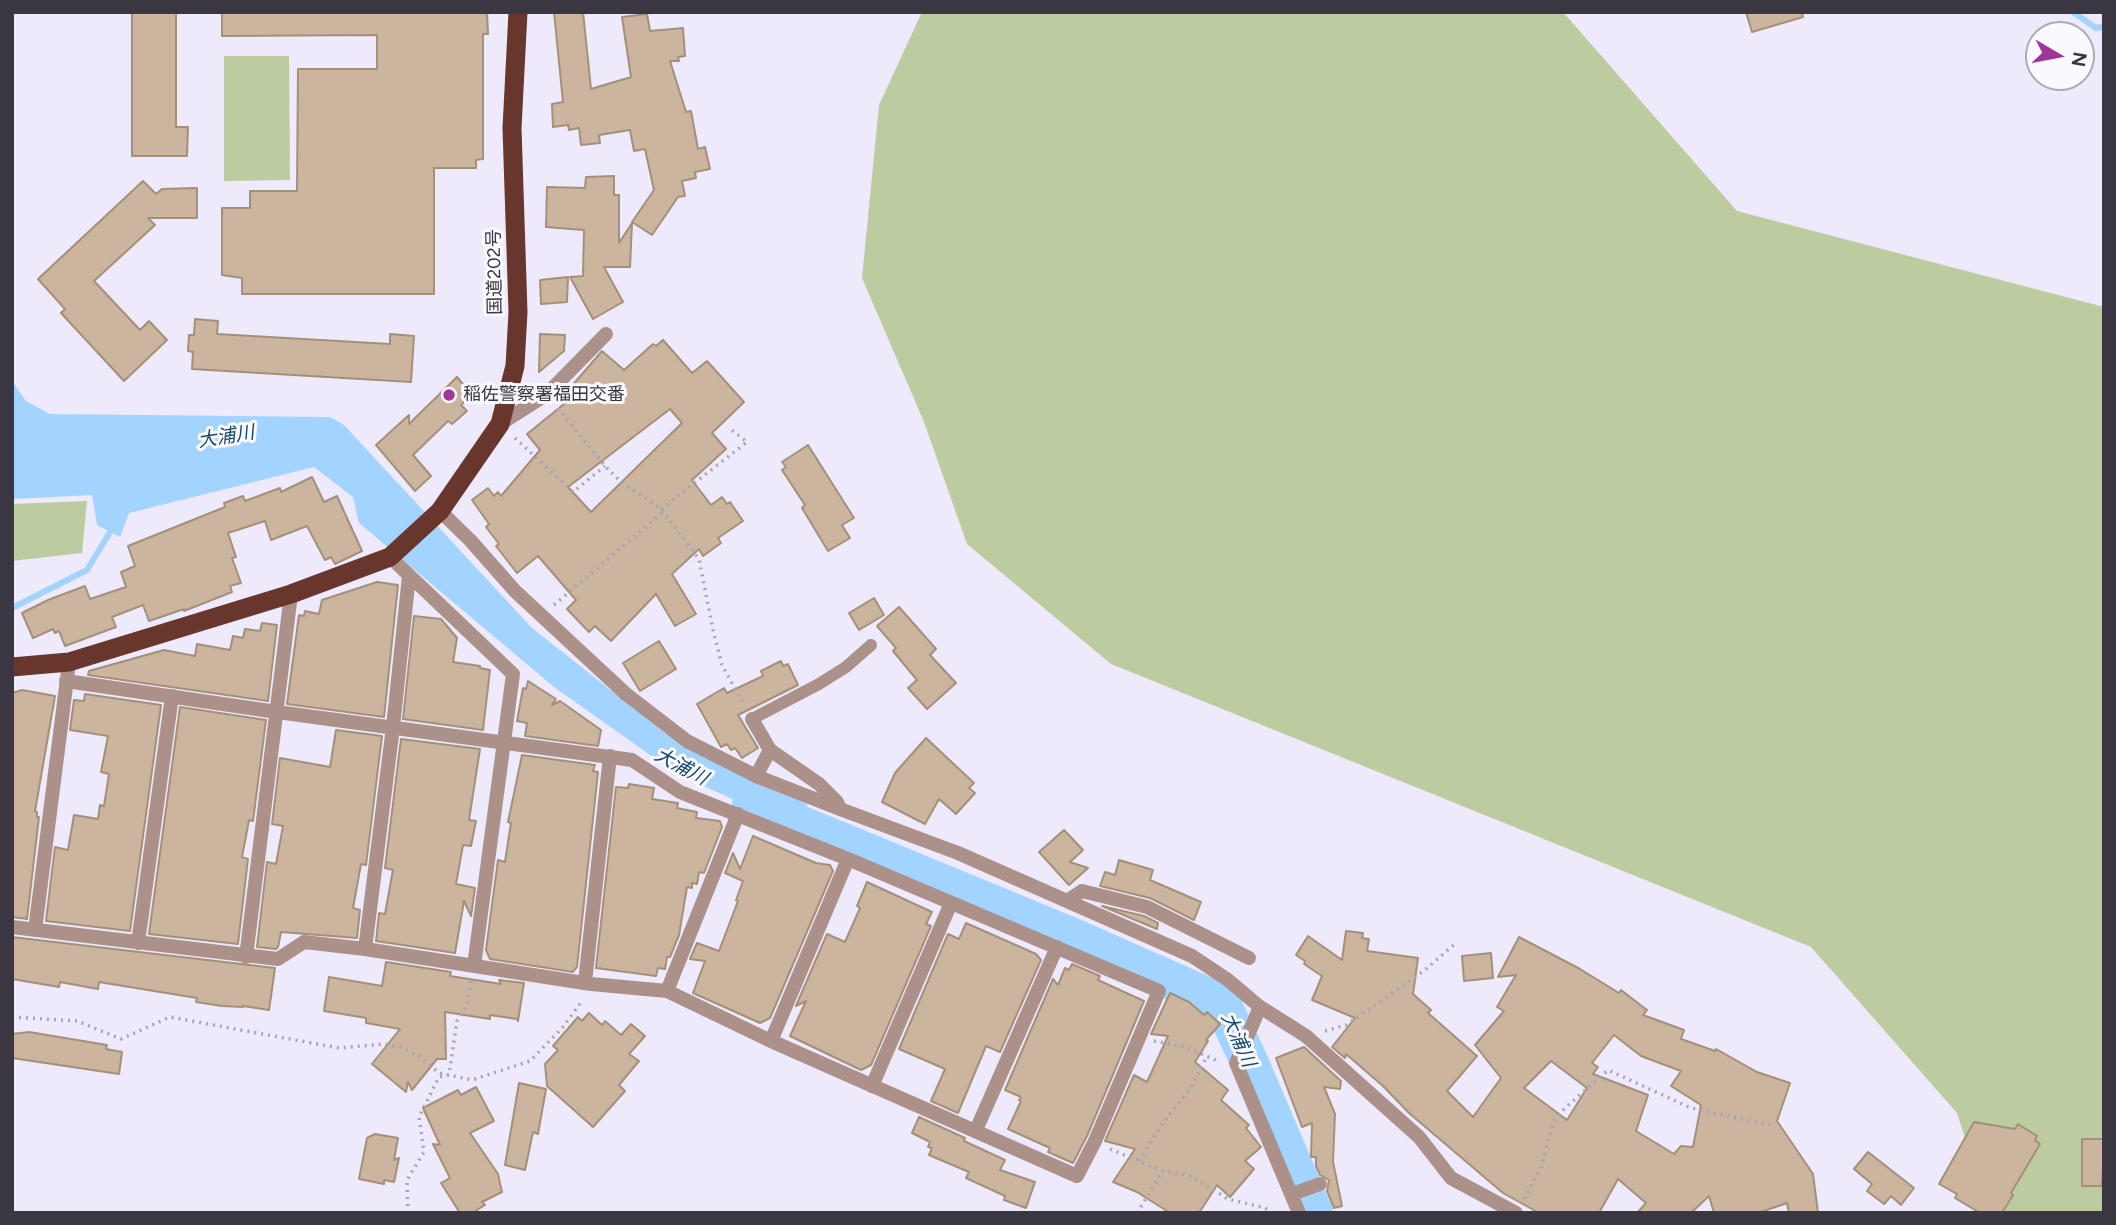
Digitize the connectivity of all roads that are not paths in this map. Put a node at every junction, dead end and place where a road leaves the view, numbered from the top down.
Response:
1 (517, 12) edge
2 (606, 334) dead end
3 (500, 424) junction
4 (440, 511) junction
5 (394, 554) junction
6 (409, 576) junction
7 (291, 594) junction
8 (871, 645) dead end
9 (12, 667) edge
10 (67, 671) junction
11 (172, 696) junction
12 (277, 712) junction
13 (752, 719) joint
14 (393, 727) junction
15 (503, 742) junction
16 (770, 750) junction
17 (610, 755) junction
18 (756, 776) junction
19 (839, 809) junction
20 (738, 814) junction
21 (848, 859) junction
22 (1067, 901) junction
23 (951, 903) junction
24 (12, 927) edge
25 (35, 930) junction
26 (138, 943) junction
27 (1057, 947) junction
28 (365, 949) junction
29 (246, 957) junction
30 (1250, 958) dead end
31 (474, 966) junction
32 (588, 983) junction
33 (667, 991) junction
34 (1260, 1007) junction
35 (771, 1041) junction
36 (872, 1086) junction
37 (976, 1130) junction
38 (1320, 1184) dead end
39 (1292, 1194) junction
40 (1519, 1207) edge
41 (1299, 1213) edge

1 - 3 highway, 国道202号
2 - 3 street
3 - 4 highway, 国道202号
4 - 5 highway, 国道202号
4 - 18 street
5 - 6 street
5 - 7 highway
6 - 14 street
6 - 15 street
7 - 10 highway
7 - 12 street
8 - 13 lane
9 - 10 highway
10 - 11 street
10 - 25 street
11 - 12 street
11 - 26 street
12 - 14 street
12 - 29 street
13 - 16 street
14 - 15 street
14 - 28 street
15 - 17 street
15 - 31 street
16 - 18 street
16 - 19 street
17 - 20 street
17 - 32 street
18 - 19 street
19 - 22 street
20 - 21 street
20 - 33 street
21 - 23 street
21 - 35 street
22 - 30 street
22 - 34 street
23 - 27 street
23 - 36 street
24 - 25 street
25 - 26 street
26 - 29 street
27 - 37 street
27 - 37 street
28 - 29 street
28 - 31 street
31 - 32 street
32 - 33 street
33 - 35 street
34 - 39 street
34 - 40 street
35 - 36 street
36 - 37 street
38 - 39 street
39 - 41 street

